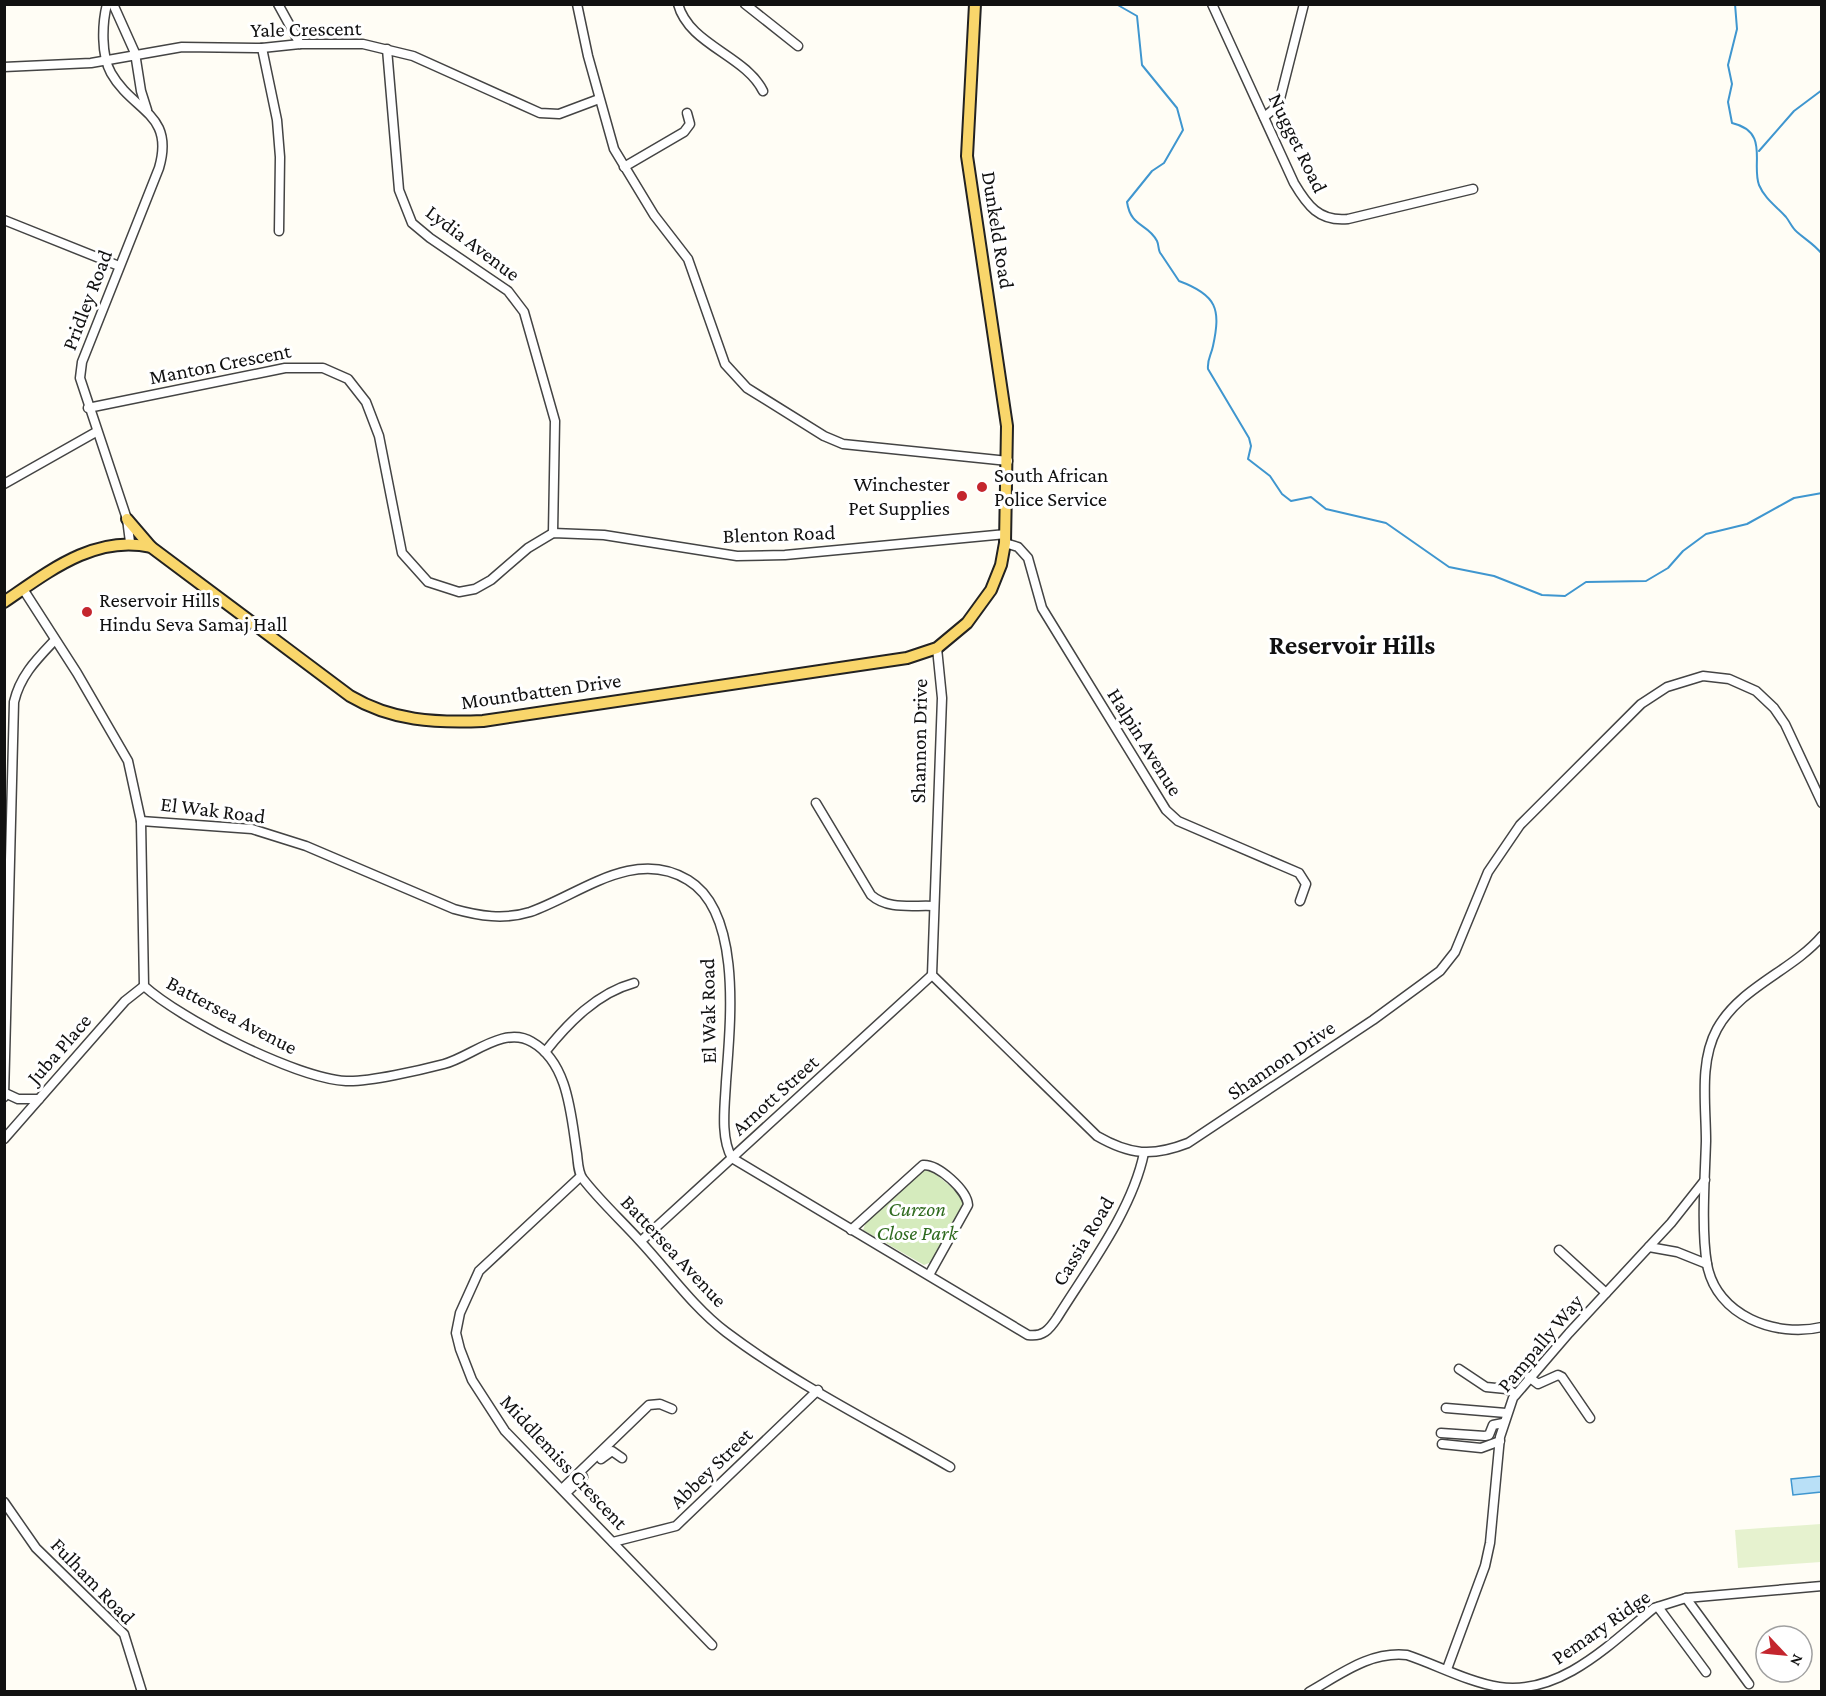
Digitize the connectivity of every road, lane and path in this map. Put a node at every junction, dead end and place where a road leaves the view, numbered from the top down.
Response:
1 (107, 4) edge
2 (113, 4) edge
3 (278, 4) edge
4 (577, 4) edge
5 (678, 4) edge
6 (745, 4) edge
7 (975, 4) edge
8 (1212, 4) edge
9 (1304, 4) edge
10 (300, 44) junction
11 (798, 46) dead end
12 (261, 48) junction
13 (387, 49) junction
14 (135, 53) junction
15 (106, 60) junction
16 (4, 67) edge
17 (764, 91) dead end
18 (599, 99) junction
19 (148, 111) junction
20 (687, 113) dead end
21 (1264, 117) junction
22 (624, 167) junction
23 (1473, 189) dead end
24 (4, 220) edge
25 (279, 231) dead end
26 (119, 266) junction
27 (88, 408) junction
28 (96, 432) junction
29 (1008, 460) junction
30 (4, 484) edge
31 (127, 519) junction
32 (554, 533) junction
33 (1006, 539) junction
34 (130, 542) junction
35 (151, 547) junction
36 (23, 590) junction
37 (4, 602) edge
38 (54, 640) junction
39 (937, 648) junction
40 (816, 803) dead end
41 (1821, 803) edge
42 (141, 821) junction
43 (1300, 901) dead end
44 (933, 906) junction
45 (1819, 942) edge
46 (932, 975) junction
47 (634, 983) dead end
48 (144, 986) junction
49 (545, 1052) junction
50 (5, 1095) edge
51 (39, 1099) junction
52 (4, 1139) edge
53 (1144, 1153) junction
54 (732, 1158) junction
55 (580, 1177) junction
56 (1705, 1180) junction
57 (851, 1230) junction
58 (641, 1241) junction
59 (1649, 1246) junction
60 (1559, 1250) dead end
61 (1707, 1264) junction
62 (929, 1275) junction
63 (1606, 1293) junction
64 (1821, 1328) edge
65 (1459, 1369) dead end
66 (1529, 1377) junction
67 (818, 1390) junction
68 (1516, 1394) junction
69 (1446, 1407) dead end
70 (672, 1409) dead end
71 (1506, 1413) junction
72 (1590, 1418) dead end
73 (1503, 1423) junction
74 (1441, 1432) dead end
75 (1500, 1441) junction
76 (1442, 1444) dead end
77 (622, 1458) dead end
78 (950, 1467) dead end
79 (564, 1491) junction
80 (4, 1502) edge
81 (613, 1542) junction
82 (1821, 1586) edge
83 (1686, 1598) junction
84 (1658, 1607) junction
85 (712, 1645) dead end
86 (1447, 1669) junction
87 (1706, 1672) dead end
88 (1749, 1684) dead end
89 (142, 1692) edge
90 (1309, 1692) edge

1 - 15 street
2 - 14 street, Pridley Road
3 - 10 street
4 - 18 street
5 - 17 street
6 - 11 street
7 - 29 main road, Dunkeld Road
8 - 21 street, Nugget Road
9 - 21 street
10 - 12 street, Yale Crescent
10 - 13 street, Yale Crescent
12 - 14 street, Yale Crescent
12 - 25 street
13 - 18 street, Yale Crescent
13 - 32 street, Lydia Avenue
14 - 15 street, Yale Crescent
14 - 19 street, Pridley Road
15 - 16 street, Yale Crescent
15 - 19 street, Pridley Road
18 - 22 street
19 - 26 street, Pridley Road
20 - 22 street
21 - 23 street, Nugget Road
22 - 29 street
24 - 26 street
26 - 27 street, Pridley Road
27 - 28 street, Pridley Road
27 - 32 street, Manton Crescent
28 - 30 street
28 - 31 street, Pridley Road
29 - 33 main road, Mountbatten Drive
31 - 34 street, Pridley Road
31 - 35 main road
32 - 33 street, Blenton Road
33 - 39 main road, Mountbatten Drive
33 - 43 street, Halpin Avenue
34 - 35 main road, Mountbatten Drive
34 - 36 main road, Mountbatten Drive
35 - 39 main road, Mountbatten Drive
36 - 37 main road, Mountbatten Drive
36 - 38 street, Battersea Avenue
38 - 42 street, Battersea Avenue
38 - 50 street
39 - 44 street, Shannon Drive
40 - 44 street
41 - 53 street, Shannon Drive
42 - 48 street, Battersea Avenue
42 - 54 street, El Wak Road
44 - 46 street, Shannon Drive
45 - 56 street
46 - 53 street, Shannon Drive
46 - 54 street, Arnott Street
47 - 49 street
48 - 49 street, Battersea Avenue
48 - 51 street, Juba Place
49 - 55 street
50 - 51 street
51 - 52 street, Juba Place
53 - 62 street, Cassia Road
54 - 57 street
54 - 58 street, Arnott Street
55 - 58 street, Battersea Avenue
55 - 79 street, Middlemiss Crescent
56 - 59 street, Pampally Way
56 - 61 street
57 - 62 street
57 - 62 street
58 - 67 street, Battersea Avenue
59 - 61 street
59 - 63 street, Pampally Way
60 - 63 street
61 - 64 street
63 - 66 street, Pampally Way
65 - 68 street
66 - 68 street, Pampally Way
66 - 72 street
67 - 78 street, Battersea Avenue
67 - 81 street, Abbey Street
68 - 71 street, Pampally Way
69 - 71 street
70 - 79 street
71 - 73 street, Pampally Way
73 - 74 street
73 - 75 street, Pampally Way
75 - 76 street
75 - 86 street, Pampally Way
77 - 79 street
79 - 81 street, Middlemiss Crescent
80 - 89 street, Fulham Road
81 - 85 street, Middlemiss Crescent
82 - 83 street, Pemary Ridge
83 - 84 street, Pemary Ridge
83 - 88 street
84 - 86 street, Pemary Ridge
84 - 87 street
86 - 90 street, Pemary Ridge

